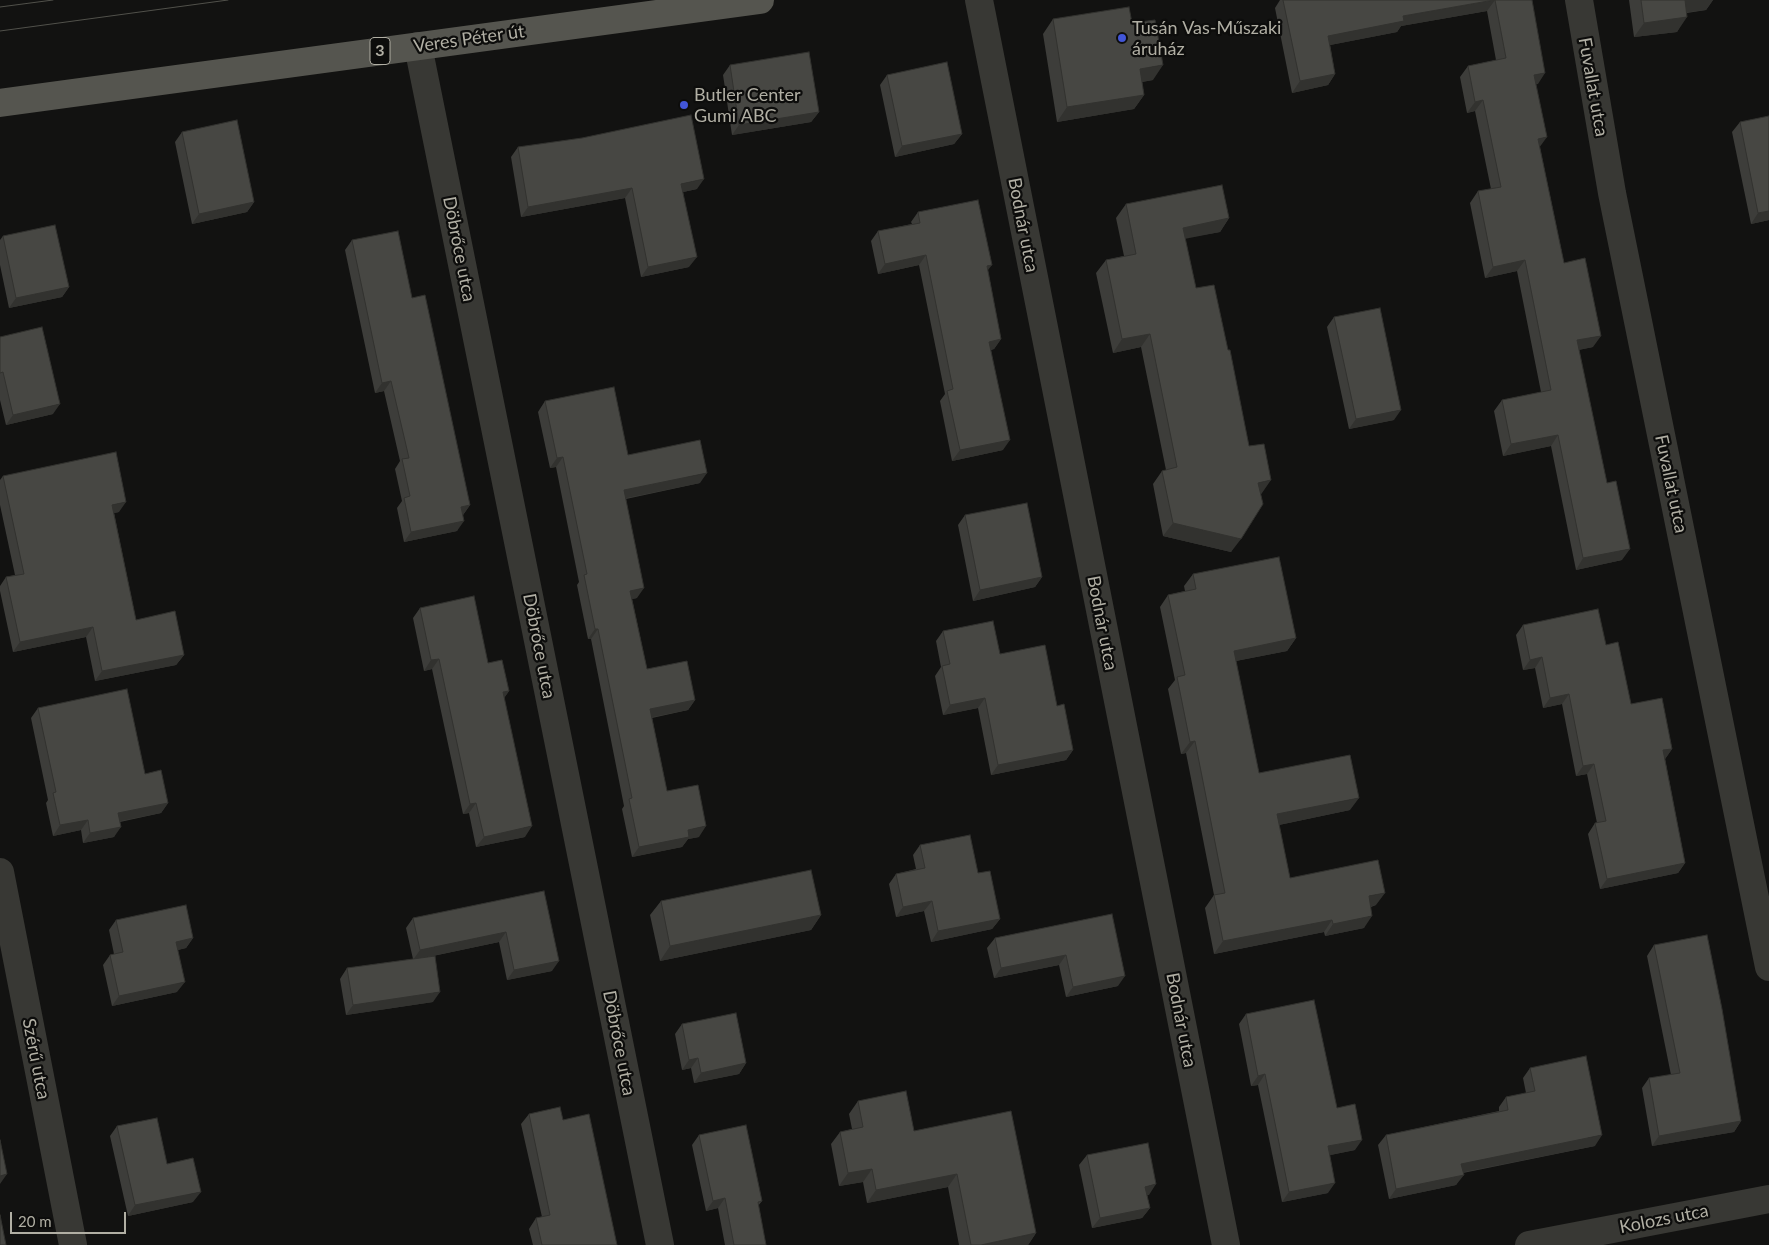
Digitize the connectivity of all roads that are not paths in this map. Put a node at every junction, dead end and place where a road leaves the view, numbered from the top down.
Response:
1 (760, 0) edge
2 (979, 0) edge
3 (1579, 0) edge
4 (418, 46) junction
5 (0, 103) edge
6 (0, 872) edge
7 (1769, 967) edge
8 (1769, 1199) edge
9 (73, 1245) edge
10 (660, 1245) edge
11 (1226, 1245) edge
12 (1529, 1245) edge

1 - 4 main road, Veres Péter út / 3
2 - 11 street, Bodnár utca
3 - 7 street, Fuvallat utca
4 - 5 main road, Veres Péter út / 3
4 - 10 street, Döbrőce utca
6 - 9 street, Szérű utca
8 - 12 street, Kolozs utca

